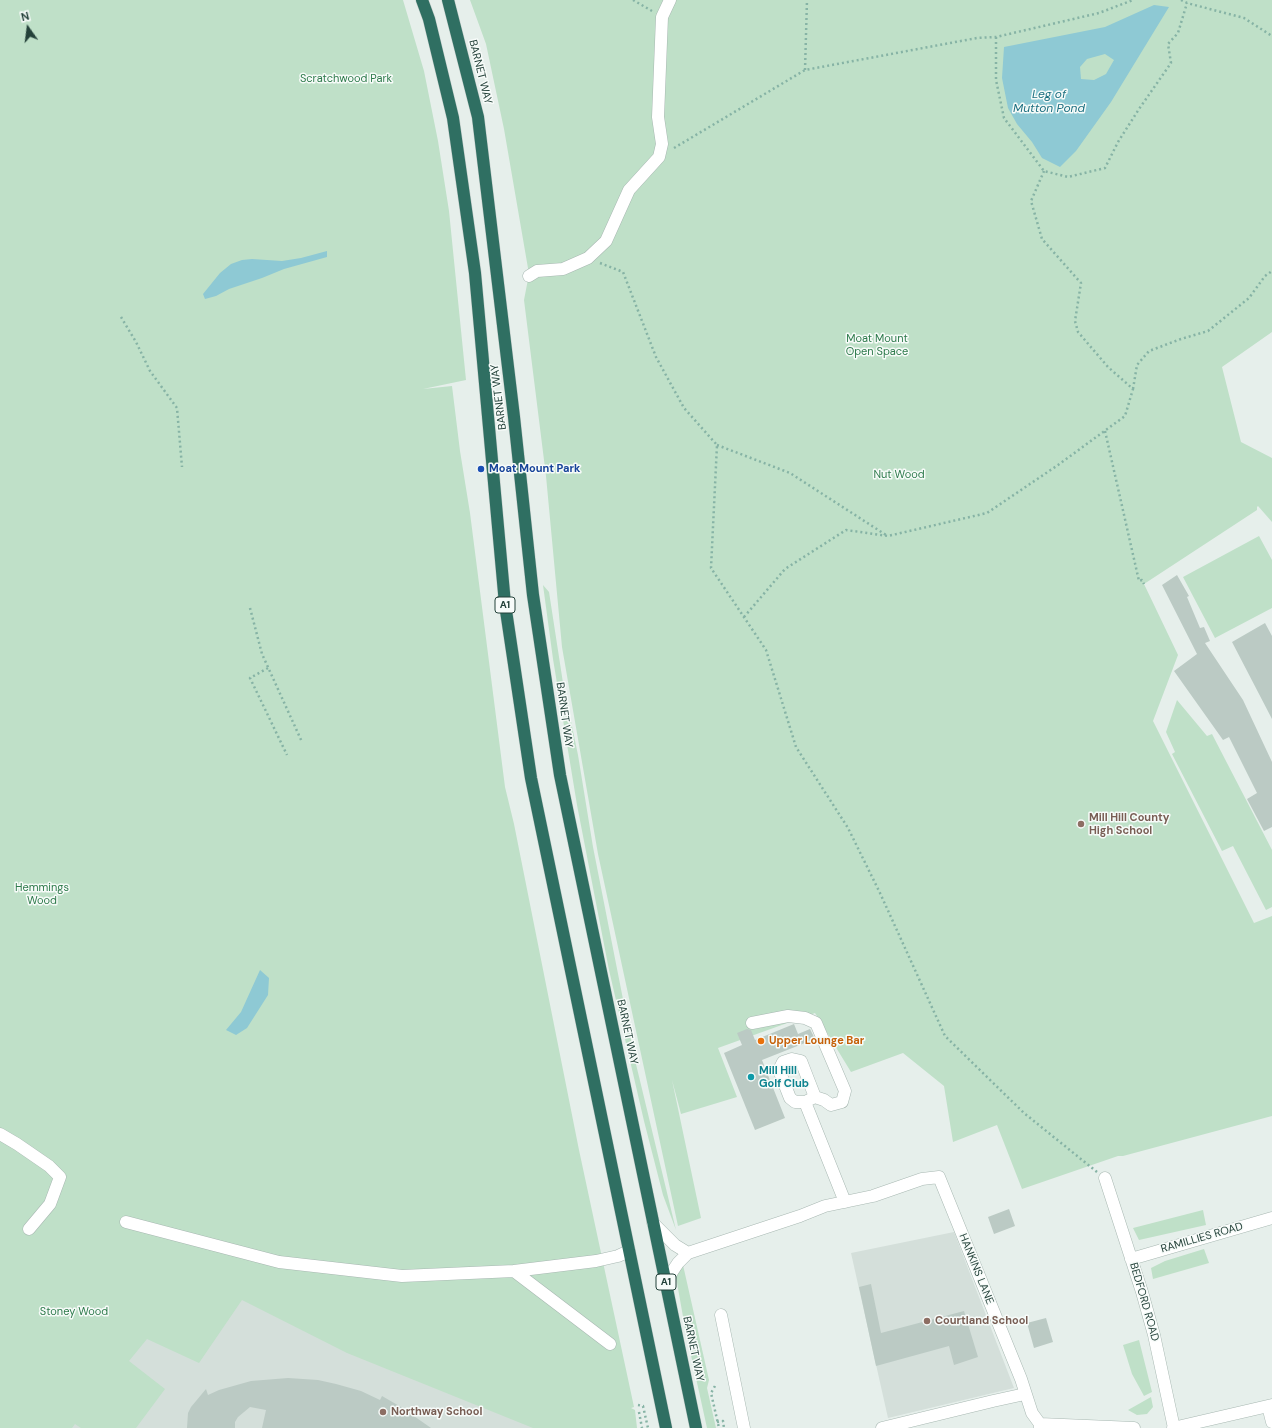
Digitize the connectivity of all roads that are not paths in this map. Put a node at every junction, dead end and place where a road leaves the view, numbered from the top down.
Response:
1 (422, 0) edge
2 (448, 0) edge
3 (670, 0) edge
4 (529, 276) dead end
5 (752, 1023) dead end
6 (0, 1134) edge
7 (1105, 1178) road end
8 (845, 1202) junction
9 (1272, 1218) edge
10 (126, 1222) dead end
11 (653, 1223) junction
12 (29, 1229) dead end
13 (629, 1251) junction
14 (688, 1253) junction
15 (1131, 1259) junction
16 (514, 1271) junction
17 (666, 1281) junction
18 (721, 1315) dead end
19 (610, 1344) dead end
20 (1025, 1394) junction
21 (1270, 1406) edge
22 (1272, 1422) edge
23 (1040, 1426) edge
24 (666, 1428) edge
25 (696, 1428) edge
26 (744, 1428) edge
27 (882, 1428) edge
28 (1134, 1428) edge
29 (1173, 1428) edge

1 - 13 highway, BARNET WAY / A1
2 - 11 highway, BARNET WAY / A1
3 - 4 street
5 - 8 street
6 - 12 street
7 - 15 street, BEDFORD ROAD
8 - 14 street
8 - 20 street, HANKINS LANE
9 - 15 street, RAMILLIES ROAD
10 - 16 street
11 - 14 street
11 - 17 highway, BARNET WAY / A1
13 - 16 street
13 - 24 highway, BARNET WAY / A1
14 - 17 street
15 - 29 street, BEDFORD ROAD
16 - 19 street
17 - 25 highway, BARNET WAY / A1
18 - 26 street
20 - 23 street, HANKINS LANE
20 - 27 street
21 - 22 street
21 - 29 street
23 - 28 street

